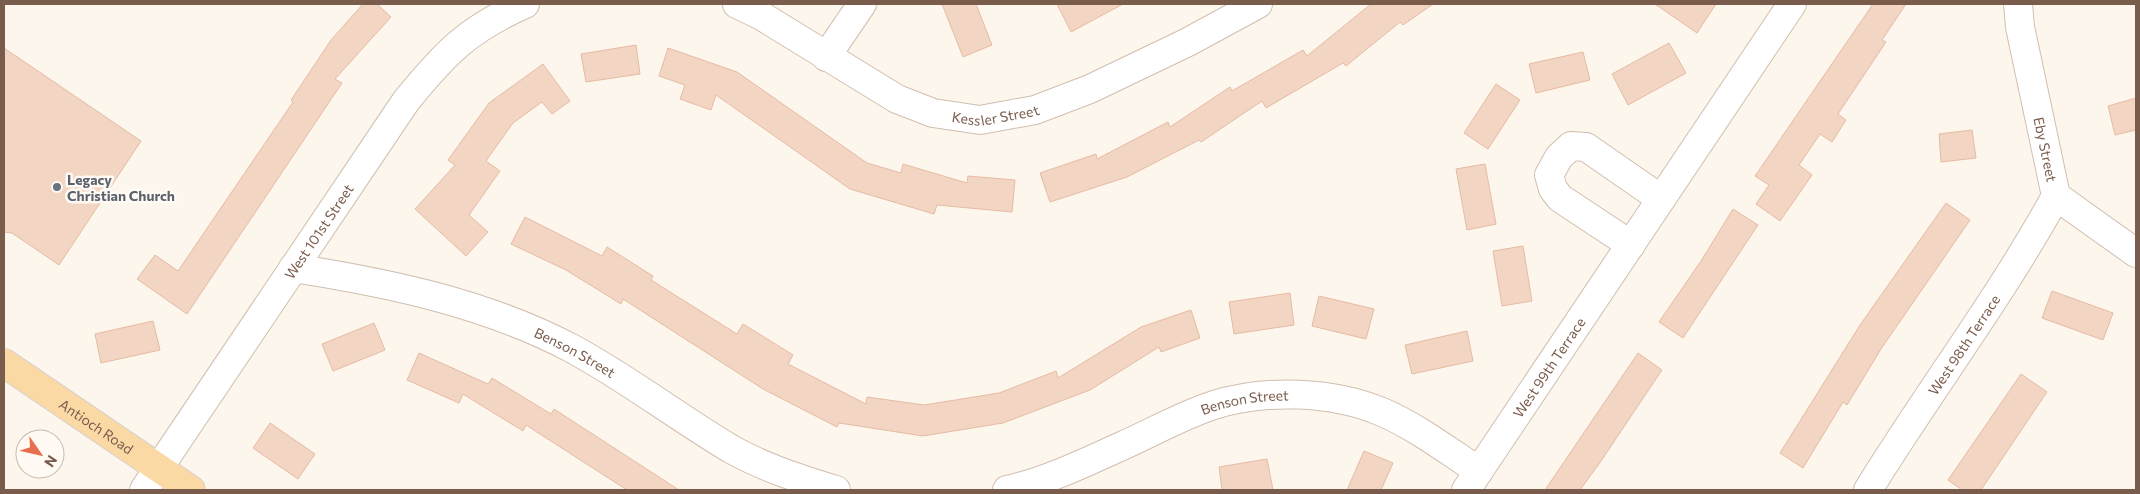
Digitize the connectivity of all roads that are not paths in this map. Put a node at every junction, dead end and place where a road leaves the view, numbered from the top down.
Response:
1 (525, 4) edge
2 (737, 4) edge
3 (862, 4) edge
4 (1258, 4) edge
5 (1792, 4) edge
6 (2018, 4) edge
7 (826, 57) junction
8 (2056, 196) junction
9 (1661, 199) junction
10 (1631, 245) junction
11 (2136, 252) edge
12 (293, 268) junction
13 (4, 363) edge
14 (152, 479) edge
15 (1473, 480) edge
16 (191, 490) edge
17 (836, 490) edge
18 (1007, 490) edge
19 (1868, 490) edge

1 - 12 street, West 101st Street
2 - 7 street, Kessler Street
3 - 7 street
4 - 7 street, Kessler Street
5 - 9 street, West 99th Terrace
6 - 8 street, Eby Street
8 - 11 street, Eby Street
8 - 19 street, West 98th Terrace
9 - 10 street, West 99th Terrace
9 - 10 street
10 - 15 street, West 99th Terrace
12 - 14 street, West 101st Street
12 - 17 street, Benson Street
13 - 14 main road, Antioch Road
14 - 16 main road, Antioch Road
15 - 18 street, Benson Street

